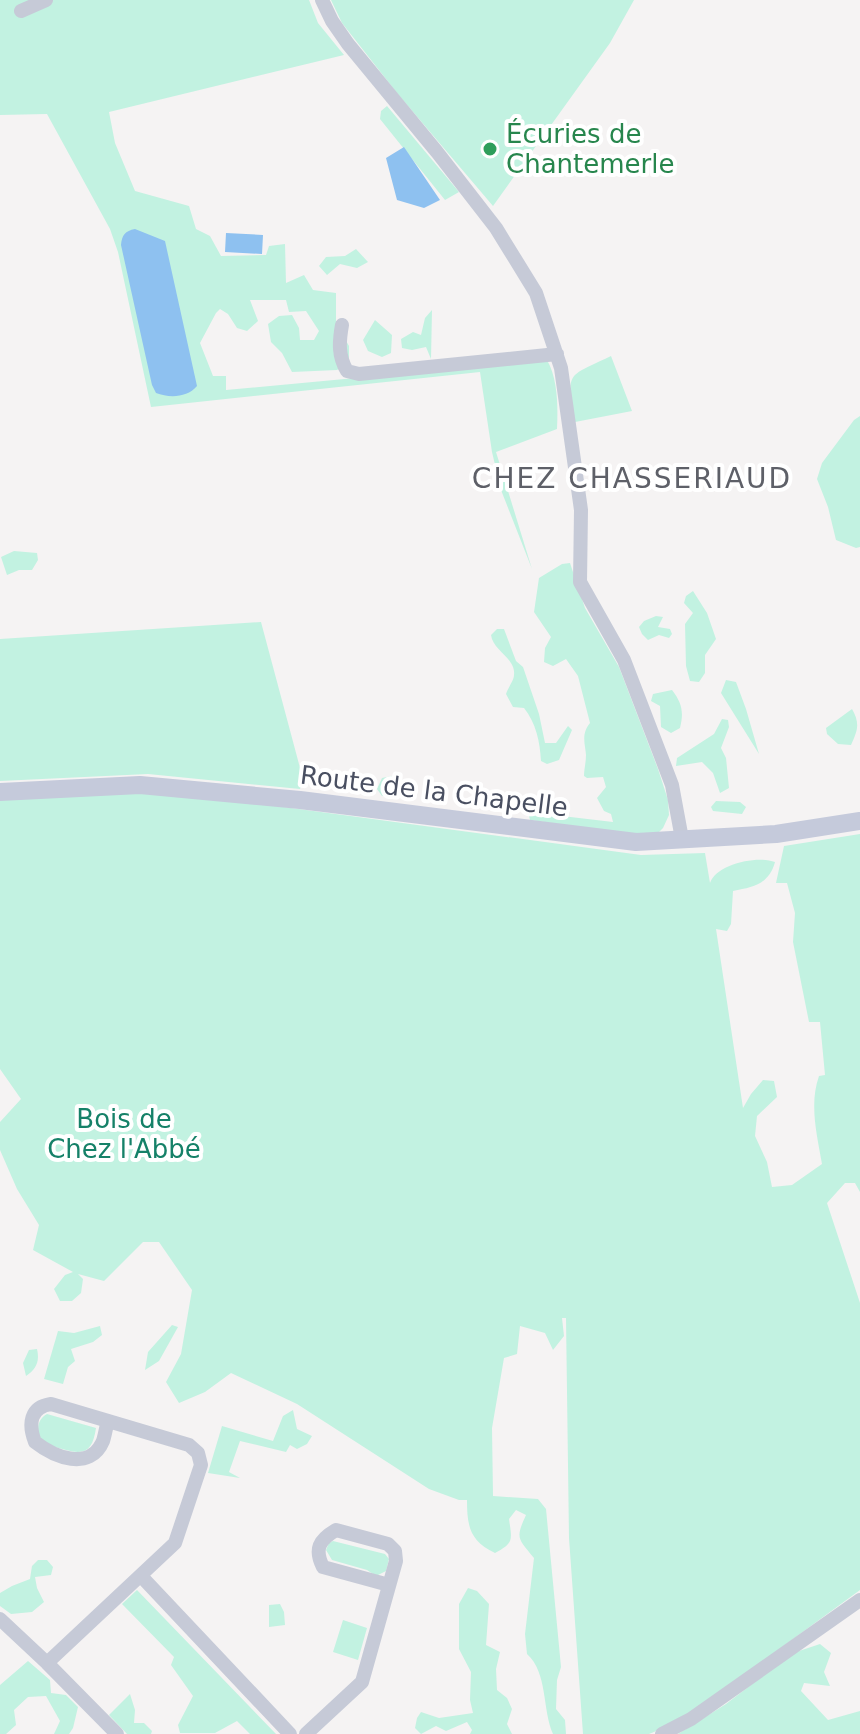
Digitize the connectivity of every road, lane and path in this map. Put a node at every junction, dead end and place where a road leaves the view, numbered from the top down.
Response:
1 (46, 0) edge
2 (322, 0) edge
3 (21, 11) dead end
4 (342, 325) dead end
5 (557, 354) junction
6 (0, 792) edge
7 (860, 821) edge
8 (682, 839) junction
9 (108, 1421) junction
10 (141, 1576) junction
11 (389, 1585) junction
12 (860, 1600) edge
13 (0, 1619) edge
14 (47, 1663) junction
15 (117, 1734) edge
16 (290, 1734) edge
17 (306, 1734) edge
18 (662, 1734) edge

1 - 3 street
2 - 5 street
4 - 5 street
5 - 8 street
6 - 8 main road, Route de la Chapelle
7 - 8 main road, Route de la Chapelle
9 - 9 street
9 - 10 street
10 - 14 street
10 - 16 street
11 - 11 street
11 - 17 street
12 - 18 street
13 - 14 street
14 - 15 street

